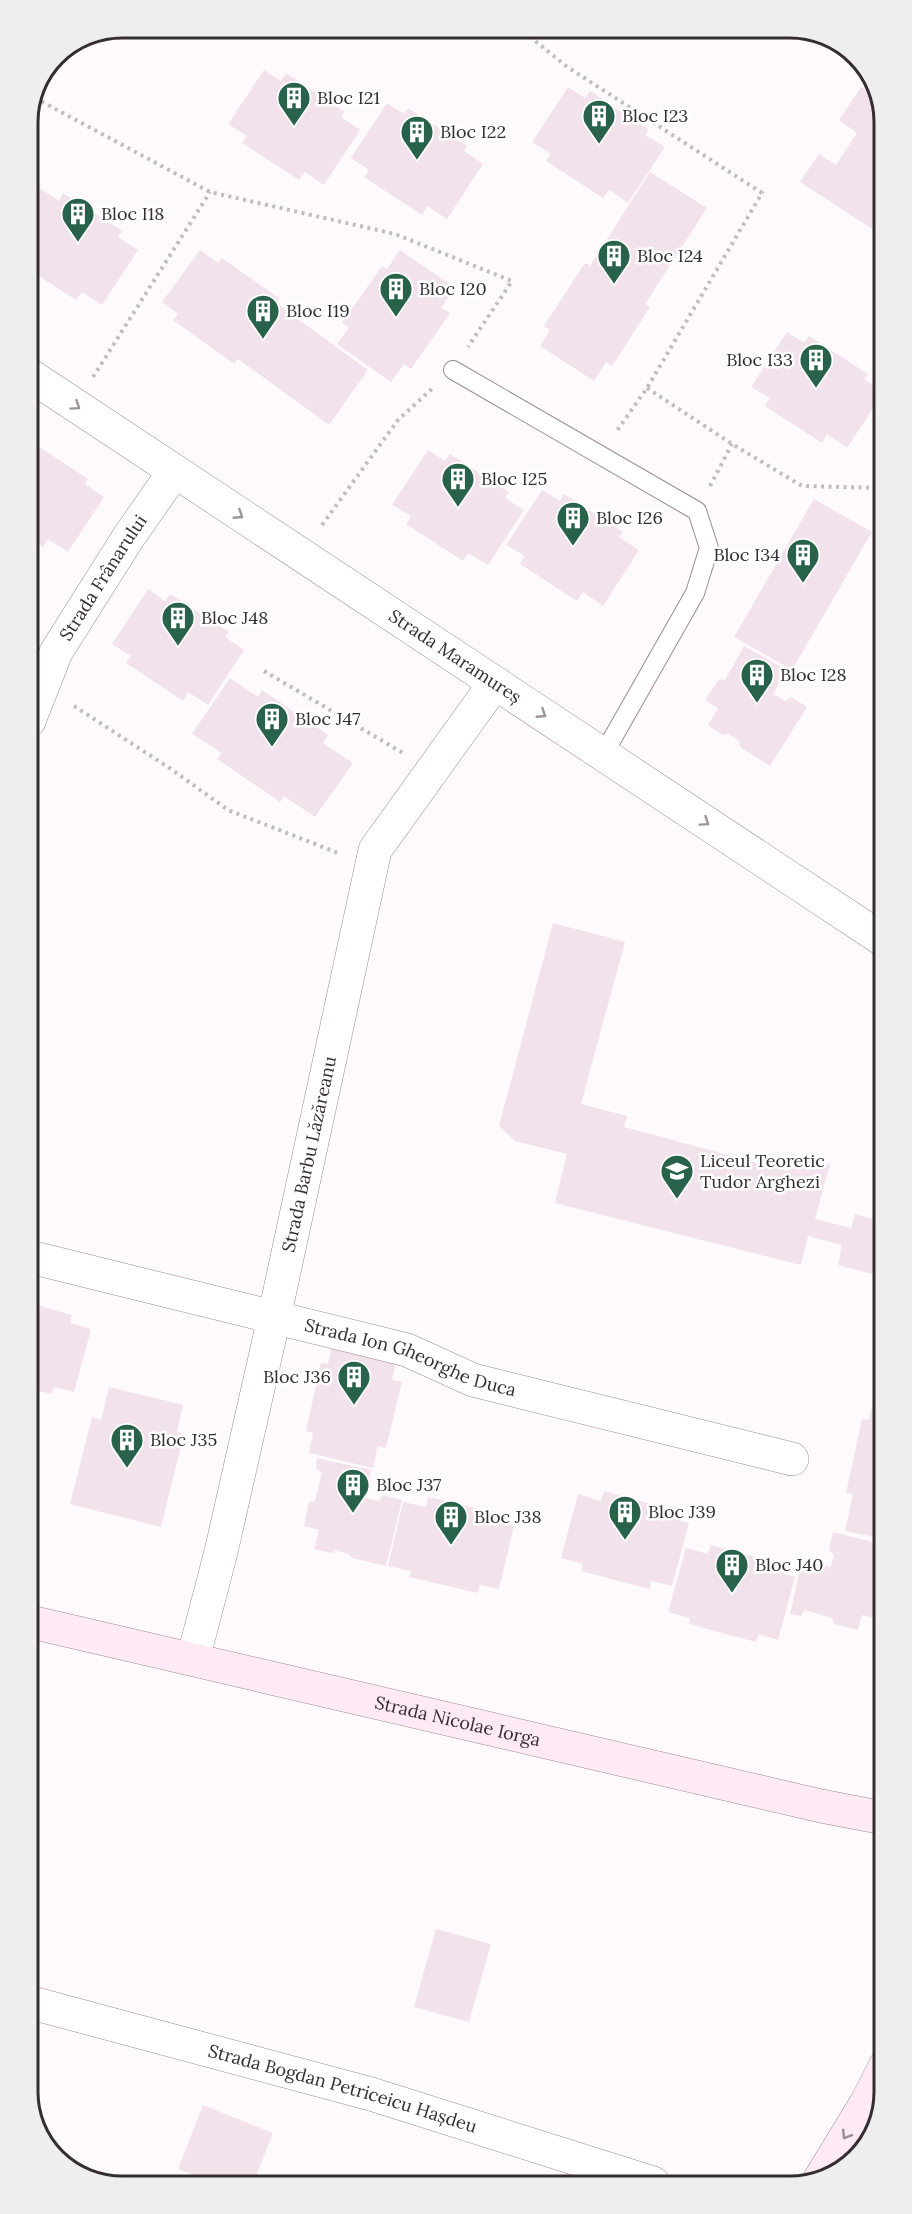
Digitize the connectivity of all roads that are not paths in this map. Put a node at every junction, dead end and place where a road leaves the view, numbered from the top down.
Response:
1 (453, 370) road end
2 (38, 381) edge
3 (174, 472) junction
4 (495, 683) junction
5 (38, 698) edge
6 (603, 755) junction
7 (874, 934) edge
8 (38, 1259) edge
9 (274, 1318) junction
10 (792, 1459) dead end
11 (38, 1624) edge
12 (193, 1659) junction
13 (874, 1816) edge
14 (38, 2005) edge
15 (874, 2090) edge
16 (826, 2169) edge
17 (631, 2176) edge

1 - 6 lane
2 -> 3 street, Strada Maramureș
3 -> 4 street, Strada Maramureș
3 - 5 street, Strada Frânarului
4 -> 6 street, Strada Maramureș
4 - 9 street, Strada Barbu Lăzăreanu
6 -> 7 street, Strada Maramureș
8 - 9 street, Strada Ion Gheorghe Duca
9 - 10 street, Strada Ion Gheorghe Duca
9 - 12 street, Strada Barbu Lăzăreanu
11 - 12 street, Strada Nicolae Iorga
12 - 13 street, Strada Nicolae Iorga
14 - 17 street, Strada Bogdan Petriceicu Hașdeu
15 -> 16 street

